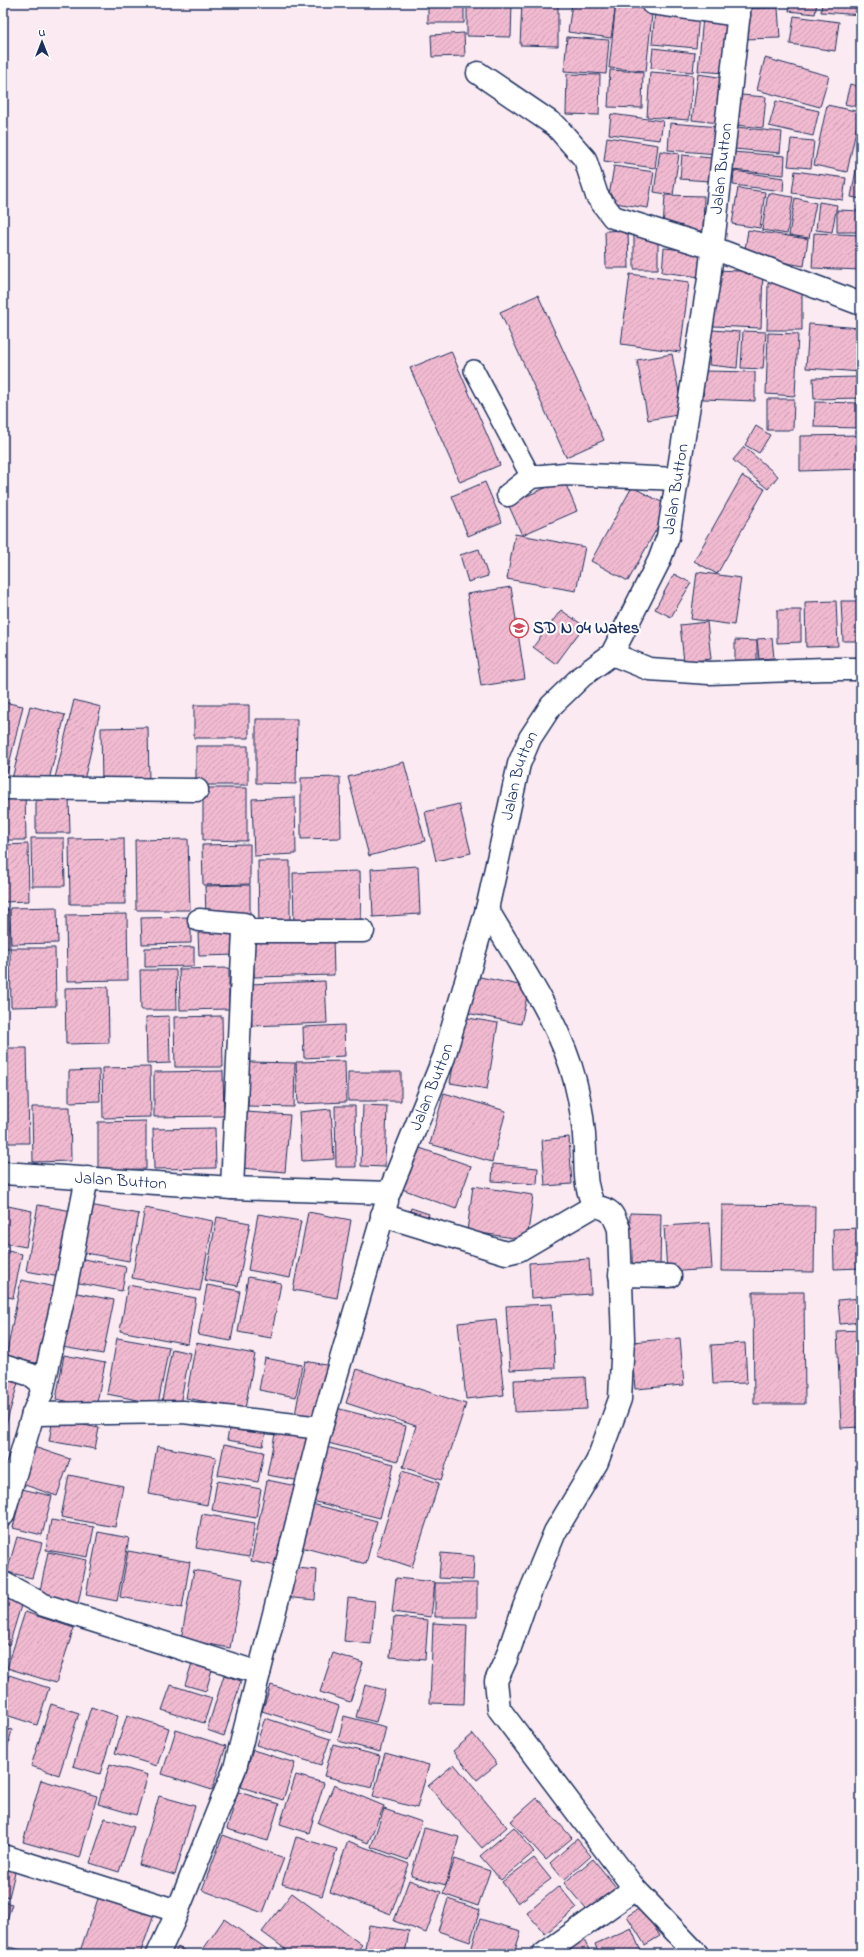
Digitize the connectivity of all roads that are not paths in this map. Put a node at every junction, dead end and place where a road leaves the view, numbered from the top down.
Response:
1 (652, 3) edge
2 (740, 9) edge
3 (478, 73) dead end
4 (713, 248) junction
5 (861, 304) edge
6 (474, 370) dead end
7 (531, 477) junction
8 (676, 479) junction
9 (508, 495) dead end
10 (612, 654) junction
11 (861, 670) edge
12 (3, 788) edge
13 (197, 790) dead end
14 (486, 910) junction
15 (199, 920) dead end
16 (244, 931) junction
17 (363, 931) dead end
18 (3, 1173) edge
19 (87, 1178) junction
20 (232, 1188) junction
21 (390, 1194) junction
22 (594, 1206) junction
23 (382, 1215) junction
24 (620, 1275) junction
25 (670, 1276) dead end
26 (3, 1366) edge
27 (42, 1392) junction
28 (33, 1414) junction
29 (321, 1428) junction
30 (3, 1515) edge
31 (3, 1583) edge
32 (260, 1673) junction
33 (3, 1856) edge
34 (635, 1889) junction
35 (177, 1911) junction
36 (158, 1954) edge
37 (544, 1954) edge
38 (697, 1954) edge

1 - 2 street
2 - 4 street, Jalan Button
3 - 4 street
4 - 5 street
4 - 8 street, Jalan Button
6 - 7 lane
7 - 8 street
7 - 9 street
8 - 10 street, Jalan Button
10 - 11 street
10 - 14 street, Jalan Button
12 - 13 street
14 - 21 street, Jalan Button
14 - 22 street
15 - 16 street
16 - 17 street
16 - 20 street
18 - 19 street, Jalan Button
19 - 20 street, Jalan Button
19 - 27 street
20 - 21 street, Jalan Button
21 - 23 street
22 - 23 street
22 - 24 street
23 - 29 street
24 - 25 street
24 - 34 street
26 - 27 street
27 - 28 street
28 - 29 street
28 - 30 street
29 - 32 street
31 - 32 street
32 - 35 street
33 - 35 street
34 - 37 street
34 - 38 street
35 - 36 street

